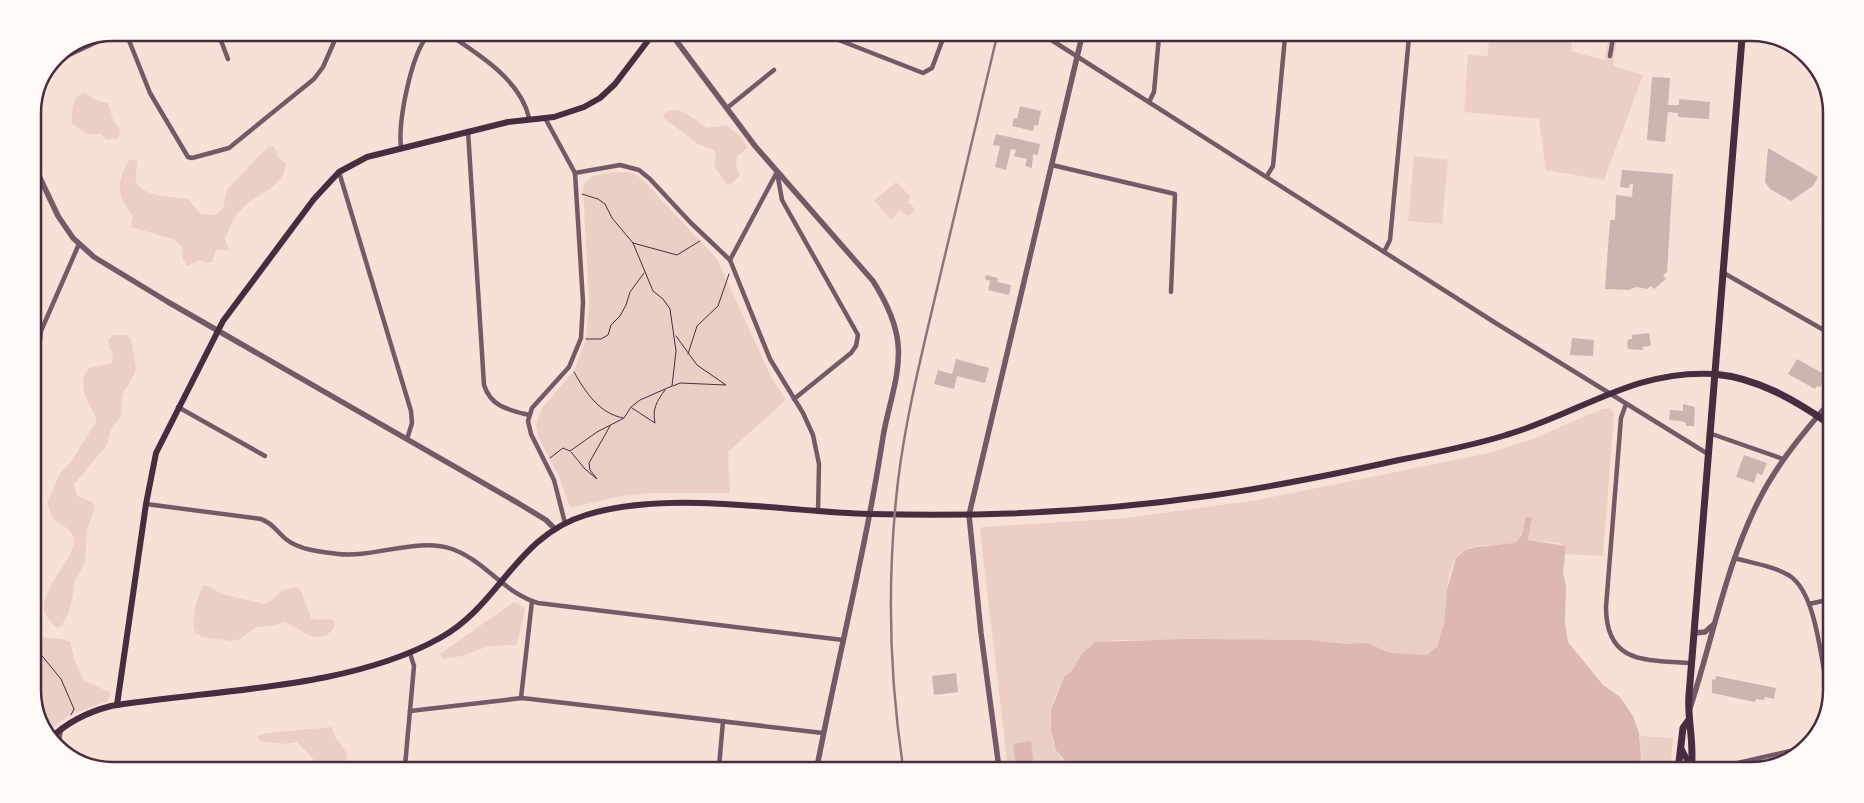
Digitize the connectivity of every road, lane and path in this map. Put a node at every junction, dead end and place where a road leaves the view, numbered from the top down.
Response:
1 (130, 41) edge
2 (221, 41) edge
3 (334, 41) edge
4 (424, 41) edge
5 (460, 41) edge
6 (648, 41) edge
7 (677, 41) edge
8 (841, 41) edge
9 (942, 41) edge
10 (1053, 41) edge
11 (1081, 41) edge
12 (1159, 41) edge
13 (1285, 41) edge
14 (1409, 41) edge
15 (1612, 41) edge
16 (1742, 41) edge
17 (1078, 56) junction
18 (1610, 56) dead end
19 (228, 59) dead end
20 (774, 70) dead end
21 (1149, 102) junction
22 (727, 108) junction
23 (529, 118) junction
24 (545, 118) junction
25 (468, 131) junction
26 (401, 148) junction
27 (1052, 165) junction
28 (339, 172) junction
29 (777, 172) junction
30 (575, 173) junction
31 (1267, 176) junction
32 (41, 180) edge
33 (576, 193) junction
34 (704, 236) junction
35 (633, 243) junction
36 (79, 244) junction
37 (1384, 252) junction
38 (730, 260) junction
39 (733, 269) junction
40 (644, 272) junction
41 (1722, 272) junction
42 (1171, 292) dead end
43 (218, 330) junction
44 (1823, 330) edge
45 (41, 332) edge
46 (675, 334) junction
47 (581, 338) junction
48 (688, 355) junction
49 (569, 367) junction
50 (1714, 374) junction
51 (672, 386) junction
52 (665, 390) junction
53 (1608, 393) junction
54 (794, 399) junction
55 (1626, 404) junction
56 (178, 407) junction
57 (631, 407) junction
58 (1823, 409) edge
59 (529, 415) junction
60 (1817, 416) junction
61 (624, 418) junction
62 (1823, 420) edge
63 (611, 426) junction
64 (1709, 433) junction
65 (407, 439) junction
66 (570, 450) junction
67 (1708, 454) junction
68 (265, 456) dead end
69 (1783, 459) junction
70 (544, 461) junction
71 (146, 504) junction
72 (818, 512) junction
73 (871, 514) junction
74 (969, 514) junction
75 (565, 523) junction
76 (554, 528) junction
77 (1734, 558) junction
78 (501, 582) junction
79 (532, 601) junction
80 (1823, 601) edge
81 (1809, 604) junction
82 (1718, 616) junction
83 (1694, 633) junction
84 (843, 640) junction
85 (410, 653) junction
86 (41, 655) edge
87 (1691, 663) junction
88 (1823, 667) edge
89 (521, 698) junction
90 (117, 705) junction
91 (410, 711) junction
92 (70, 716) dead end
93 (1688, 718) junction
94 (723, 721) junction
95 (61, 730) junction
96 (823, 733) junction
97 (56, 734) edge
98 (60, 738) edge
99 (1681, 748) junction
100 (1788, 751) edge
101 (405, 762) edge
102 (719, 762) edge
103 (818, 762) edge
104 (999, 762) edge
105 (1679, 762) edge
106 (1687, 762) edge
107 (1691, 762) edge
108 (1742, 762) edge

1 - 3 street
2 - 19 street
4 - 26 street
5 - 23 street
6 - 24 main road
7 - 22 street
8 - 9 street
10 - 17 street
11 - 17 street
12 - 21 street
13 - 31 street
14 - 37 street
15 - 18 street
16 - 41 main road
17 - 21 street
17 - 27 street
20 - 22 street
21 - 31 street
22 - 29 street
23 - 24 main road
23 - 25 main road
24 - 30 street
25 - 26 main road
25 - 59 street
26 - 28 main road
27 - 42 street
27 - 74 street
28 - 43 main road
28 - 65 street
29 - 38 street
29 - 54 street
29 - 73 street
30 - 33 street
30 - 34 street
31 - 37 street
32 - 36 street
33 - 35 path
33 - 47 street
34 - 35 path
34 - 38 street
35 - 40 path
36 - 43 street
36 - 45 street
37 - 53 street
38 - 39 street
39 - 48 path
39 - 54 street
40 - 46 path
40 - 47 path
41 - 44 street
41 - 50 main road
43 - 56 main road
43 - 65 street
46 - 48 path
46 - 51 path
47 - 49 street
48 - 51 path
49 - 59 street
49 - 61 path
50 - 53 main road
50 - 60 main road
50 - 64 main road
51 - 52 path
52 - 57 path
52 - 57 path
53 - 55 street
53 - 74 main road
54 - 72 street
55 - 67 street
55 - 87 street
56 - 68 street
56 - 71 main road
57 - 61 path
58 - 60 street
59 - 70 street
60 - 62 main road
60 - 69 street
61 - 63 path
63 - 66 path
63 - 66 path
64 - 67 main road
64 - 69 street
65 - 76 street
66 - 70 path
67 - 83 main road
69 - 77 street
70 - 75 street
71 - 78 street
71 - 90 main road
72 - 73 main road
72 - 75 main road
73 - 74 main road
73 - 84 street
74 - 104 street
75 - 76 main road
76 - 78 main road
77 - 81 street
77 - 82 street
78 - 79 street
78 - 85 main road
79 - 84 street
79 - 89 street
80 - 81 street
81 - 88 street
82 - 83 street
82 - 93 street
83 - 87 main road
84 - 96 street
85 - 90 main road
85 - 91 street
86 - 92 path
87 - 93 main road
89 - 91 street
89 - 94 street
90 - 95 main road
91 - 101 street
93 - 99 main road
93 - 107 main road
94 - 96 street
94 - 102 street
95 - 97 main road
95 - 98 street
96 - 103 street
99 - 105 main road
99 - 106 main road
100 - 108 street

